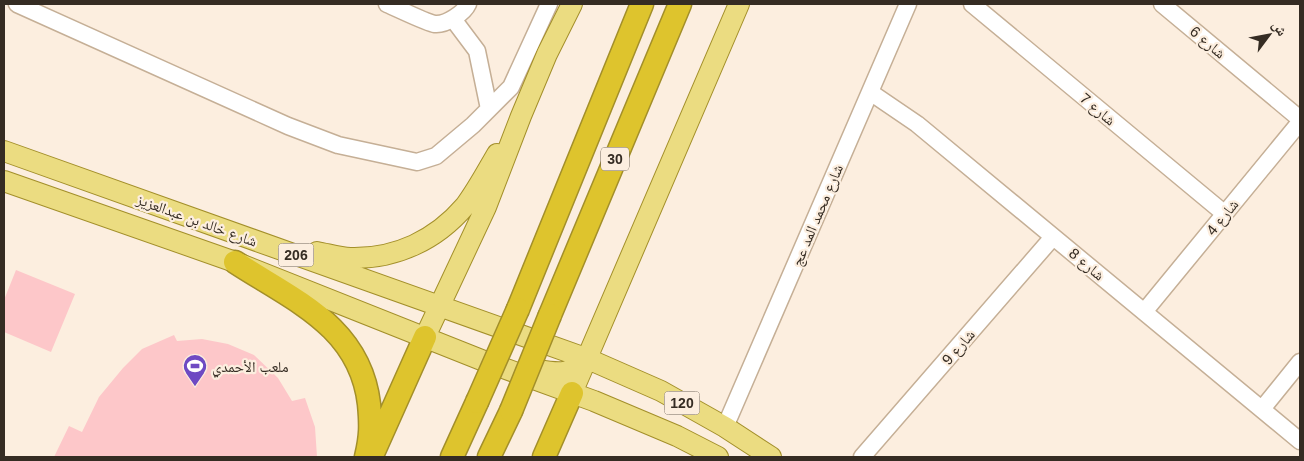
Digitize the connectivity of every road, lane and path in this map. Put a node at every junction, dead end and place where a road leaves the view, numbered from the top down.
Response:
1 (18, 4) edge
2 (387, 4) edge
3 (468, 4) edge
4 (549, 4) edge
5 (572, 4) edge
6 (642, 4) edge
7 (680, 4) edge
8 (739, 4) edge
9 (908, 4) edge
10 (972, 4) edge
11 (1162, 4) edge
12 (453, 19) junction
13 (870, 92) junction
14 (489, 109) junction
15 (520, 116) junction
16 (1300, 120) edge
17 (4, 151) edge
18 (27, 159) junction
19 (12, 184) edge
20 (1225, 214) junction
21 (1053, 237) junction
22 (250, 239) junction
23 (235, 262) junction
24 (440, 307) junction
25 (1144, 312) junction
26 (425, 338) junction
27 (550, 346) junction
28 (588, 359) junction
29 (484, 361) junction
30 (1300, 362) edge
31 (572, 393) junction
32 (1262, 409) junction
33 (725, 427) junction
34 (1300, 441) edge
35 (366, 457) edge
36 (371, 457) edge
37 (452, 457) edge
38 (489, 457) edge
39 (544, 457) edge
40 (717, 457) edge
41 (771, 457) edge
42 (862, 457) edge

1 - 14 street
2 - 12 street
3 - 12 street
4 - 14 street
5 - 15 main road
6 - 37 highway, 30, bridge
7 - 38 highway, 30, bridge
8 - 28 main road
9 - 13 street, شارع محمد المد عج
10 - 20 street, شارع 7
11 - 16 street, شارع 6
12 - 14 street
13 - 21 street, شارع 8
13 - 33 street, شارع محمد المد عج
15 - 22 main road
15 - 24 main road
16 - 20 street, شارع 4
17 - 18 main road, شارع خالد بن عبدالعزيز / 206
18 - 19 main road
18 - 22 main road, شارع خالد بن عبدالعزيز / 206
19 - 23 main road, شارع خالد بن عبدالعزيز / 206
20 - 25 street, شارع 4
21 - 25 street, شارع 8
21 - 42 street, شارع 9
22 - 24 main road, شارع خالد بن عبدالعزيز / 206
23 - 26 main road, شارع خالد بن عبدالعزيز / 206
23 - 35 highway
24 - 26 main road
24 - 27 main road, شارع خالد بن عبدالعزيز / 206
25 - 32 street, شارع 8
26 - 27 main road
26 - 29 main road, شارع خالد بن عبدالعزيز / 206
26 - 36 highway
27 - 28 main road, شارع خالد بن عبدالعزيز / 206
28 - 29 main road
28 - 31 main road
28 - 33 main road, 120
29 - 31 main road, شارع خالد بن عبدالعزيز / 206
30 - 32 street
31 - 39 highway
31 - 40 main road, 120
32 - 34 street, شارع 8
33 - 41 main road, 120

